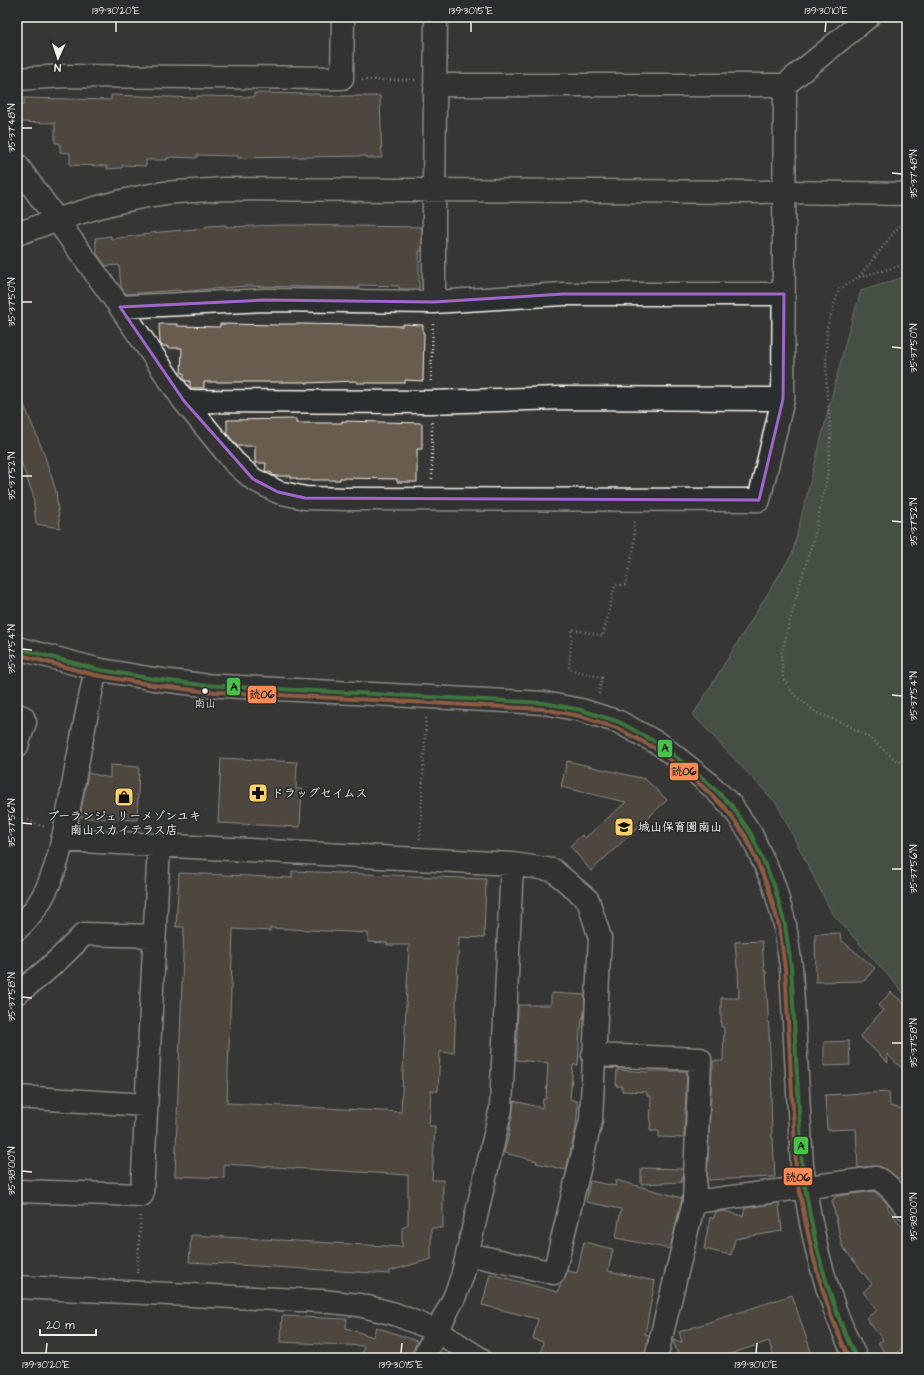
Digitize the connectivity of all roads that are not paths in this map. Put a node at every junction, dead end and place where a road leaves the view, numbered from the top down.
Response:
1 (343, 17) edge
2 (436, 17) edge
3 (868, 17) edge
4 (17, 79) edge
5 (434, 85) junction
6 (785, 85) junction
7 (17, 165) edge
8 (434, 190) junction
9 (784, 192) junction
10 (907, 194) edge
11 (56, 219) junction
12 (17, 234) edge
13 (784, 294) junction
14 (434, 302) junction
15 (120, 307) junction
16 (783, 399) junction
17 (184, 401) junction
18 (17, 648) edge
19 (96, 669) junction
20 (17, 715) edge
21 (17, 746) edge
22 (57, 834) junction
23 (159, 846) junction
24 (512, 864) junction
25 (17, 929) edge
26 (154, 936) junction
27 (17, 993) edge
28 (594, 1055) junction
29 (17, 1097) edge
30 (146, 1105) junction
31 (804, 1188) junction
32 (17, 1191) edge
33 (694, 1202) junction
34 (907, 1209) edge
35 (468, 1254) junction
36 (17, 1287) edge
37 (437, 1331) junction
38 (423, 1358) edge
39 (479, 1358) edge
40 (656, 1358) edge
41 (856, 1358) edge

1 - 4 street
2 - 5 street
3 - 6 street
5 - 6 street
5 - 8 street
6 - 9 street
7 - 11 street
8 - 9 street
8 - 11 street
8 - 14 street
9 - 10 street
9 - 13 street
11 - 12 street
11 - 15 street
13 - 14 street
13 - 16 street
14 - 15 street
15 - 17 street
16 - 17 street
16 - 17 street
18 - 19 street
19 - 22 street
19 - 31 street
20 - 21 street
22 - 23 street
22 - 25 street
23 - 24 street
23 - 26 street
24 - 28 street
24 - 35 street
26 - 27 street
26 - 30 street
28 - 33 street
28 - 35 street
29 - 30 street
30 - 32 street
31 - 33 street
31 - 34 street
31 - 41 street
33 - 40 street
35 - 37 street
36 - 37 street
37 - 38 street
37 - 39 street

